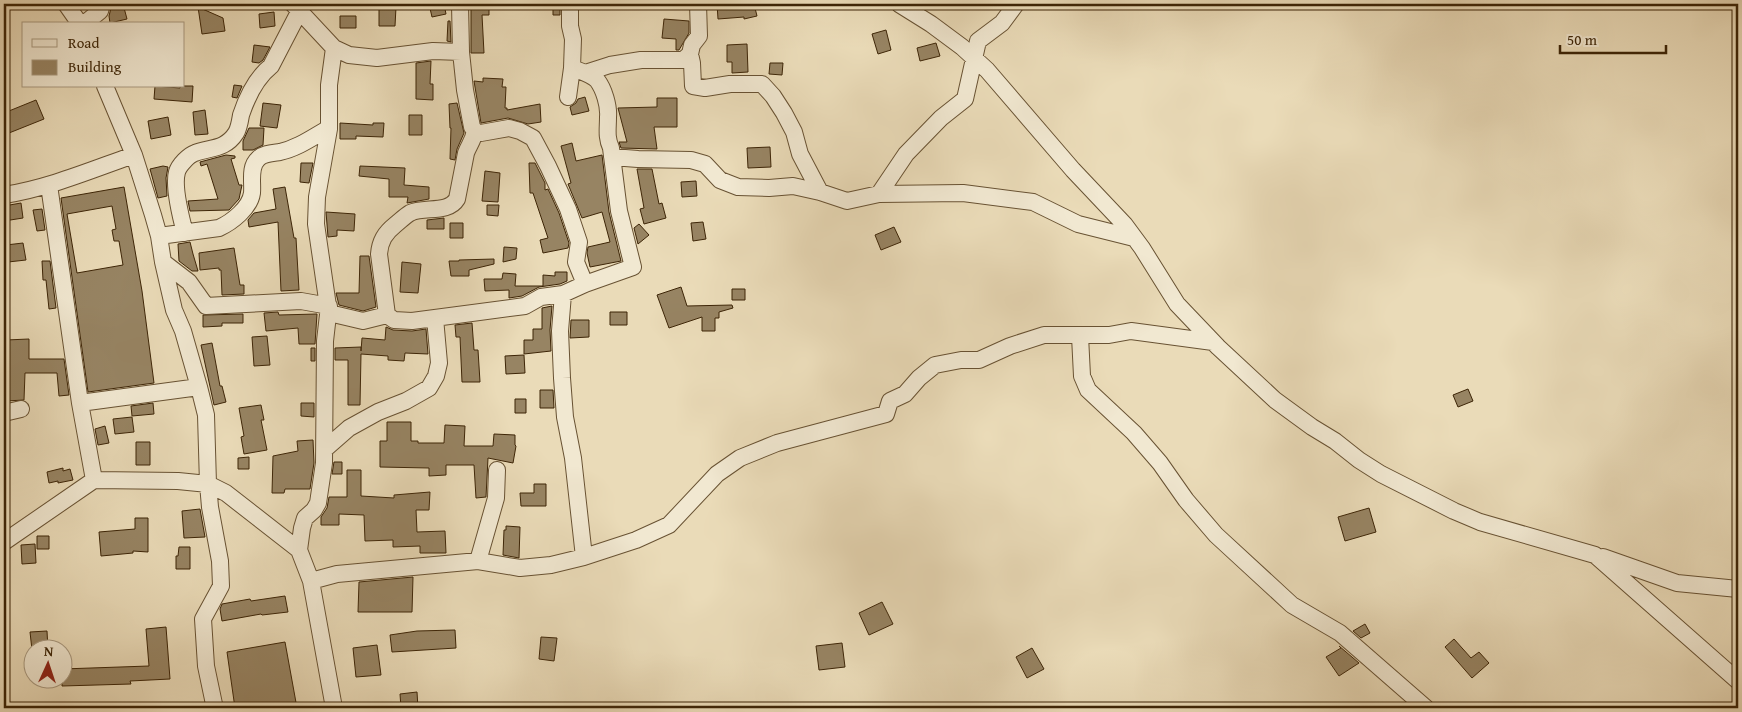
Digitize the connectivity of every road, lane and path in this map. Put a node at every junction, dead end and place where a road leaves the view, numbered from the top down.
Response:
1 (66, 4) edge
2 (102, 4) edge
3 (460, 4) edge
4 (570, 4) edge
5 (698, 4) edge
6 (899, 4) edge
7 (1016, 4) edge
8 (296, 8) edge
9 (78, 22) edge
10 (86, 22) edge
11 (334, 48) junction
12 (462, 52) junction
13 (690, 54) junction
14 (974, 58) junction
15 (579, 71) junction
16 (106, 88) edge
17 (568, 97) dead end
18 (329, 128) junction
19 (475, 131) junction
20 (134, 155) junction
21 (612, 157) junction
22 (49, 184) junction
23 (820, 192) junction
24 (879, 194) junction
25 (4, 195) edge
26 (185, 233) junction
27 (159, 236) junction
28 (1134, 238) junction
29 (163, 262) junction
30 (585, 284) junction
31 (563, 294) junction
32 (329, 306) junction
33 (387, 315) junction
34 (435, 318) junction
35 (1080, 336) junction
36 (1213, 342) junction
37 (199, 387) junction
38 (80, 404) junction
39 (21, 409) dead end
40 (4, 413) edge
41 (325, 449) junction
42 (497, 470) dead end
43 (94, 480) junction
44 (208, 484) junction
45 (4, 542) edge
46 (299, 550) junction
47 (1596, 555) junction
48 (584, 557) junction
49 (478, 561) junction
50 (311, 581) junction
51 (1738, 589) edge
52 (1738, 681) edge
53 (214, 708) edge
54 (334, 708) edge
55 (1426, 708) edge

1 - 9 street
2 - 10 street
3 - 12 street
4 - 15 street
5 - 13 street
6 - 14 street
7 - 14 street
8 - 11 street
8 - 26 street
11 - 12 street
11 - 18 street
12 - 19 street
13 - 15 street
13 - 23 street
14 - 24 street
14 - 28 street
15 - 17 street
15 - 21 street
16 - 20 street
18 - 26 street
18 - 32 street
19 - 30 street
19 - 33 street
20 - 22 street
20 - 27 street
21 - 23 street
21 - 30 street
22 - 25 street
22 - 38 street
23 - 24 street
24 - 28 street
26 - 27 street
27 - 29 street
28 - 36 street
29 - 32 street
29 - 37 street
30 - 31 street
31 - 34 street
31 - 48 street
32 - 33 street
32 - 41 street
33 - 34 street
34 - 41 street
35 - 36 street
35 - 48 street
35 - 55 street
36 - 47 street
37 - 38 street
37 - 44 street
38 - 43 street
39 - 40 street
41 - 46 street
42 - 49 street
43 - 44 street
43 - 45 street
44 - 46 street
44 - 53 street
46 - 50 street
47 - 51 street
47 - 52 street
48 - 49 street
49 - 50 street
50 - 54 street

